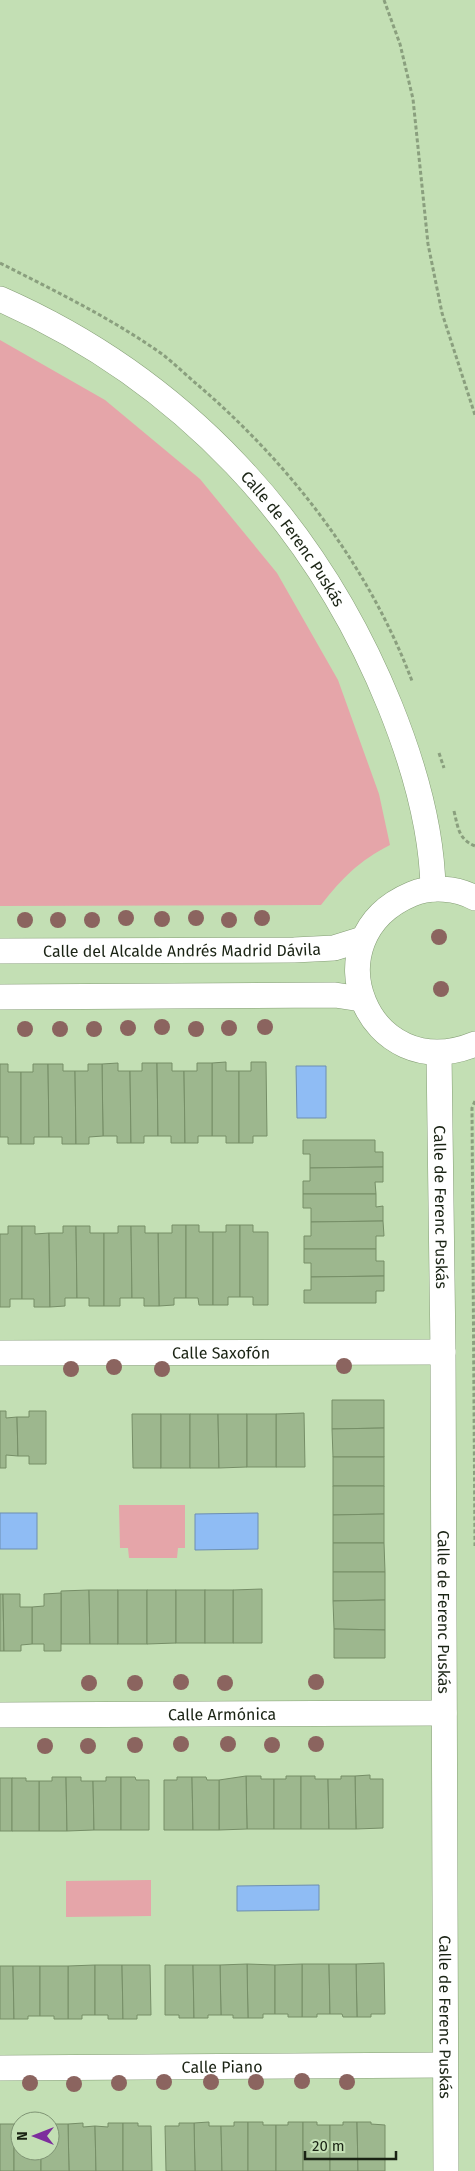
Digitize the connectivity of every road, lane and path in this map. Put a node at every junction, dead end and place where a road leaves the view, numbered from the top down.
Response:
1 (384, 0) edge
2 (0, 298) edge
3 (475, 415) edge
4 (433, 889) junction
5 (475, 898) edge
6 (363, 939) junction
7 (0, 952) edge
8 (0, 997) edge
9 (361, 999) junction
10 (475, 1044) edge
11 (439, 1053) junction
12 (475, 1101) edge
13 (443, 1352) junction
14 (0, 1353) edge
15 (475, 1546) edge
16 (444, 1713) junction
17 (0, 1715) edge
18 (445, 2066) junction
19 (0, 2068) edge
20 (446, 2171) edge

1 - 3 path
2 - 4 street, Calle de Ferenc Puskás
4 - 5 street
4 - 6 street
6 - 7 street, Calle del Alcalde Andrés Madrid Dávila
6 - 9 street
8 - 9 street
9 - 11 street
10 - 11 street
11 - 13 street, Calle de Ferenc Puskás
12 - 15 path
13 - 14 street, Calle Saxofón
13 - 16 street, Calle de Ferenc Puskás
16 - 17 street, Calle Armónica
16 - 18 street, Calle de Ferenc Puskás
18 - 19 street, Calle Piano
18 - 20 street, Calle de Ferenc Puskás

